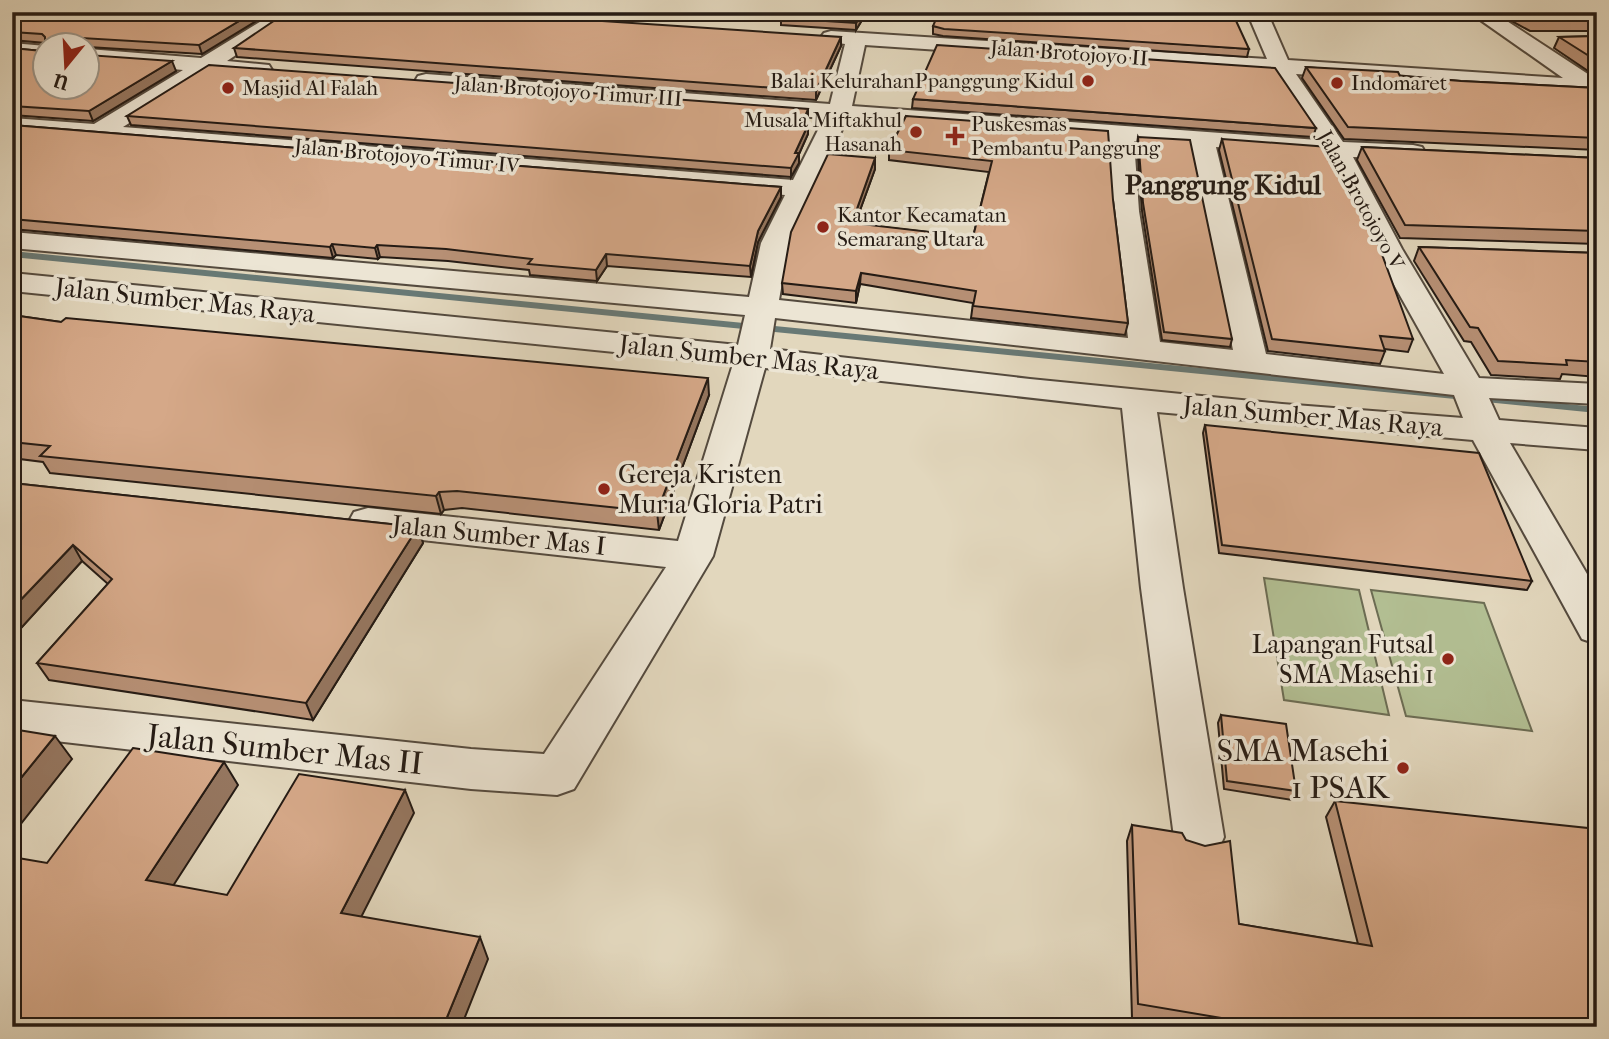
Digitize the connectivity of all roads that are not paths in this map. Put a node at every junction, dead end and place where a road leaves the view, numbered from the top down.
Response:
1 (290, 12) edge
2 (1257, 12) edge
3 (1479, 12) edge
4 (599, 18) edge
5 (628, 23) edge
6 (816, 36) edge
7 (856, 39) junction
8 (1525, 40) junction
9 (1561, 40) edge
10 (12, 49) edge
11 (32, 51) edge
12 (102, 56) edge
13 (206, 66) junction
14 (1281, 68) junction
15 (289, 72) edge
16 (399, 79) edge
17 (1593, 87) edge
18 (840, 110) junction
19 (12, 125) edge
20 (45, 128) junction
21 (1121, 131) junction
22 (98, 132) junction
23 (1202, 138) junction
24 (12, 147) edge
25 (1336, 149) junction
26 (1432, 153) edge
27 (801, 188) junction
28 (12, 240) edge
29 (12, 282) edge
30 (762, 310) junction
31 (1145, 350) junction
32 (753, 354) junction
33 (1252, 362) junction
34 (1597, 394) edge
35 (1138, 400) junction
36 (1477, 407) junction
37 (1597, 439) edge
38 (332, 518) edge
39 (693, 556) junction
40 (1597, 628) edge
41 (12, 718) edge
42 (1199, 837) dead end

1 - 13 street
2 - 14 street, Jalan Brotojoyo V
3 - 8 street
4 - 5 street
6 - 7 street, Jalan Brotojoyo II
7 - 14 street, Jalan Brotojoyo II
7 - 18 street
8 - 9 street
8 - 17 street
10 - 11 street
12 - 13 street
13 - 15 street
13 - 22 street
14 - 17 street, Jalan Brotojoyo II
14 - 25 street, Jalan Brotojoyo V
16 - 18 street, Jalan Brotojoyo Timur III
18 - 21 street, Jalan Brotojoyo Timur III
18 - 27 street
19 - 20 street, Jalan Brotojoyo Timur IV
20 - 22 street, Jalan Brotojoyo Timur IV
20 - 24 street
21 - 23 street, Jalan Brotojoyo Timur III
21 - 31 street
22 - 27 street, Jalan Brotojoyo Timur IV
23 - 25 street, Jalan Brotojoyo Timur III
23 - 33 street
25 - 26 street, Jalan Brotojoyo Timur III
25 - 36 street, Jalan Brotojoyo V
27 - 30 street
28 - 30 street, Jalan Sumber Mas Raya
29 - 32 street, Jalan Sumber Mas Raya
30 - 31 street, Jalan Sumber Mas Raya
30 - 32 street
31 - 33 street, Jalan Sumber Mas Raya
32 - 35 street, Jalan Sumber Mas Raya
32 - 39 street
33 - 36 street, Jalan Sumber Mas Raya
34 - 36 street
35 - 36 street, Jalan Sumber Mas Raya
35 - 42 street
36 - 37 street
36 - 40 street, Jalan Brotojoyo V
38 - 39 street, Jalan Sumber Mas I
39 - 41 street, Jalan Sumber Mas II

